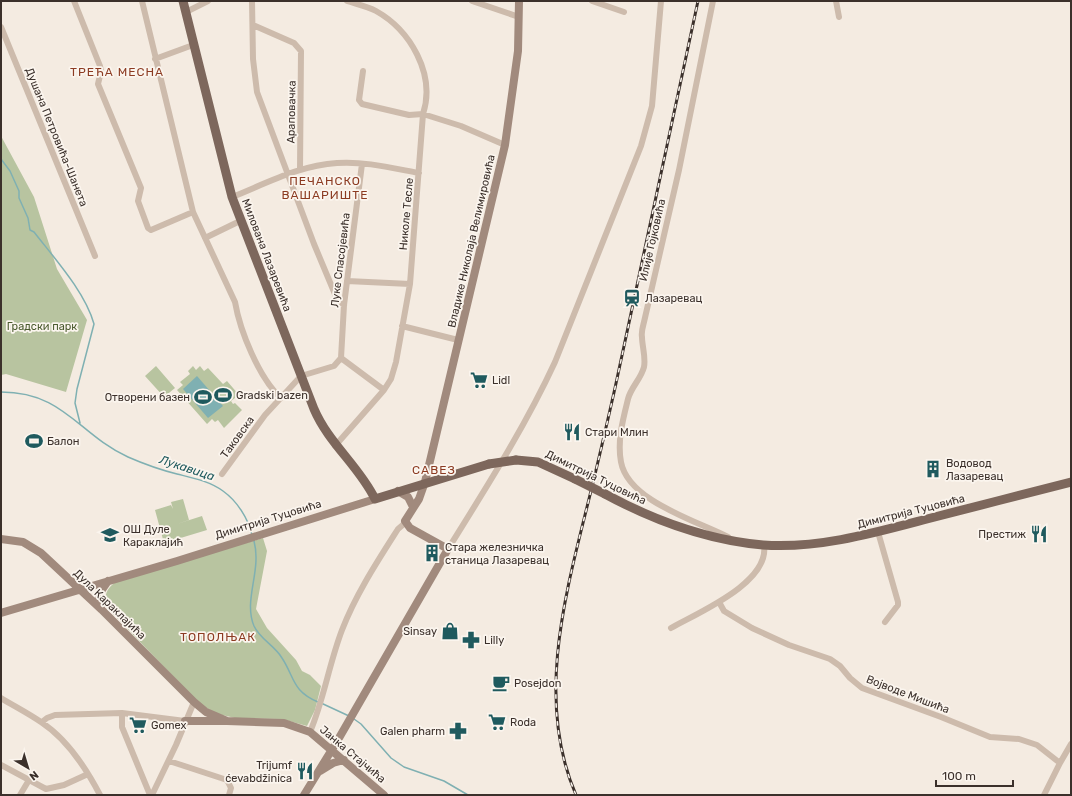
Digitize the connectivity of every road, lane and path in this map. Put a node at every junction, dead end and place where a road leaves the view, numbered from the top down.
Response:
1 (74, 1) edge
2 (142, 1) edge
3 (183, 1) edge
4 (208, 1) edge
5 (252, 1) edge
6 (347, 1) edge
7 (472, 1) edge
8 (519, 1) edge
9 (593, 1) edge
10 (661, 1) edge
11 (713, 1) edge
12 (836, 1) edge
13 (186, 12) junction
14 (624, 12) dead end
15 (519, 17) junction
16 (839, 17) dead end
17 (253, 25) junction
18 (1, 27) edge
19 (193, 45) junction
20 (156, 59) junction
21 (363, 71) dead end
22 (424, 114) junction
23 (505, 145) junction
24 (362, 164) junction
25 (300, 170) junction
26 (419, 172) junction
27 (289, 174) junction
28 (232, 197) junction
29 (193, 212) junction
30 (240, 221) junction
31 (205, 238) junction
32 (95, 256) dead end
33 (347, 281) junction
34 (410, 284) junction
35 (345, 297) junction
36 (337, 299) junction
37 (344, 306) junction
38 (402, 326) junction
39 (458, 340) junction
40 (340, 358) junction
41 (301, 376) junction
42 (384, 390) junction
43 (281, 398) junction
44 (335, 446) junction
45 (222, 474) dead end
46 (425, 482) junction
47 (1071, 482) edge
48 (398, 491) junction
49 (375, 499) junction
50 (412, 507) junction
51 (406, 523) junction
52 (878, 532) junction
53 (1, 539) edge
54 (732, 540) junction
55 (764, 545) junction
56 (448, 548) junction
57 (108, 581) junction
58 (80, 590) junction
59 (718, 602) junction
60 (101, 609) junction
61 (1, 613) edge
62 (885, 622) dead end
63 (670, 628) dead end
64 (1, 698) edge
65 (194, 702) junction
66 (122, 713) junction
67 (185, 721) junction
68 (227, 721) junction
69 (42, 722) junction
70 (310, 732) junction
71 (1071, 744) edge
72 (332, 750) junction
73 (344, 760) junction
74 (169, 761) junction
75 (1060, 763) junction
76 (1, 765) edge
77 (318, 773) junction
78 (88, 774) junction
79 (29, 780) junction
80 (20, 795) edge
81 (100, 795) edge
82 (151, 795) edge
83 (229, 795) edge
84 (304, 795) edge
85 (384, 795) edge
86 (1044, 795) edge

1 - 29 street
2 - 20 street
3 - 13 main road, Милована Лазаревића
4 - 13 street
5 - 17 street
6 - 22 street, Николе Тесле
7 - 15 street
8 - 15 street, Владике Николаја Велимировића
9 - 14 street
10 - 56 street
11 - 54 street, Илије Гојковића
12 - 16 street
13 - 19 main road, Милована Лазаревића
15 - 23 street, Владике Николаја Велимировића
17 - 25 street, Араповачка
17 - 27 street
18 - 32 street, Душана Петровића-Шанета
19 - 20 street
19 - 28 main road, Милована Лазаревића
20 - 29 street
21 - 22 street
22 - 23 street
22 - 26 street, Николе Тесле
23 - 39 street, Владике Николаја Велимировића
24 - 25 street
24 - 26 street
24 - 33 street, Луке Спасојевића
25 - 27 street
26 - 34 street, Николе Тесле
27 - 28 street
27 - 36 street
28 - 30 main road, Милована Лазаревића
29 - 31 street
30 - 31 street
30 - 41 main road, Милована Лазаревића
31 - 43 street
33 - 34 street
33 - 35 street, Луке Спасојевића
34 - 38 street, Николе Тесле
35 - 36 street
35 - 37 street, Луке Спасојевића
36 - 37 street
37 - 40 street, Луке Спасојевића
38 - 39 street
38 - 42 street, Николе Тесле
39 - 46 street, Владике Николаја Велимировића
40 - 41 street
40 - 42 street
41 - 43 street, Таковска
41 - 44 main road, Милована Лазаревића
42 - 44 street, Николе Тесле
43 - 45 street, Таковска
44 - 49 main road, Милована Лазаревића
46 - 48 main road, Димитрија Туцовића
46 - 50 street, Владике Николаја Велимировића
46 - 54 main road, Димитрија Туцовића, bridge
47 - 52 main road, Димитрија Туцовића
48 - 49 main road, Димитрија Туцовића
48 - 50 street
49 - 57 street, Димитрија Туцовића
50 - 51 street, Владике Николаја Велимировића
51 - 56 street
51 - 70 street
52 - 55 main road, Димитрија Туцовића
52 - 62 street
53 - 58 street, Дула Караклајића
54 - 55 main road, Димитрија Туцовића
55 - 59 street
56 - 72 street
57 - 58 street, Димитрија Туцовића
57 - 60 street
58 - 60 street, Дула Караклајића
58 - 61 street, Димитрија Туцовића
59 - 63 street
59 - 75 street, Војводе Мишића
60 - 65 street, Дула Караклајића
64 - 69 street
65 - 67 street
65 - 68 street, Јанка Стајчића
66 - 67 street
66 - 69 street
66 - 82 street
67 - 68 street
67 - 74 street
68 - 70 street, Јанка Стајчића
69 - 78 street
70 - 72 street, Јанка Стајчића
71 - 75 street
72 - 73 street, Јанка Стајчића
72 - 77 street
73 - 77 street
73 - 85 street, Јанка Стајчића
74 - 82 street
74 - 83 street
75 - 86 street
76 - 79 street
77 - 84 street
78 - 79 street
78 - 81 street
79 - 80 street

